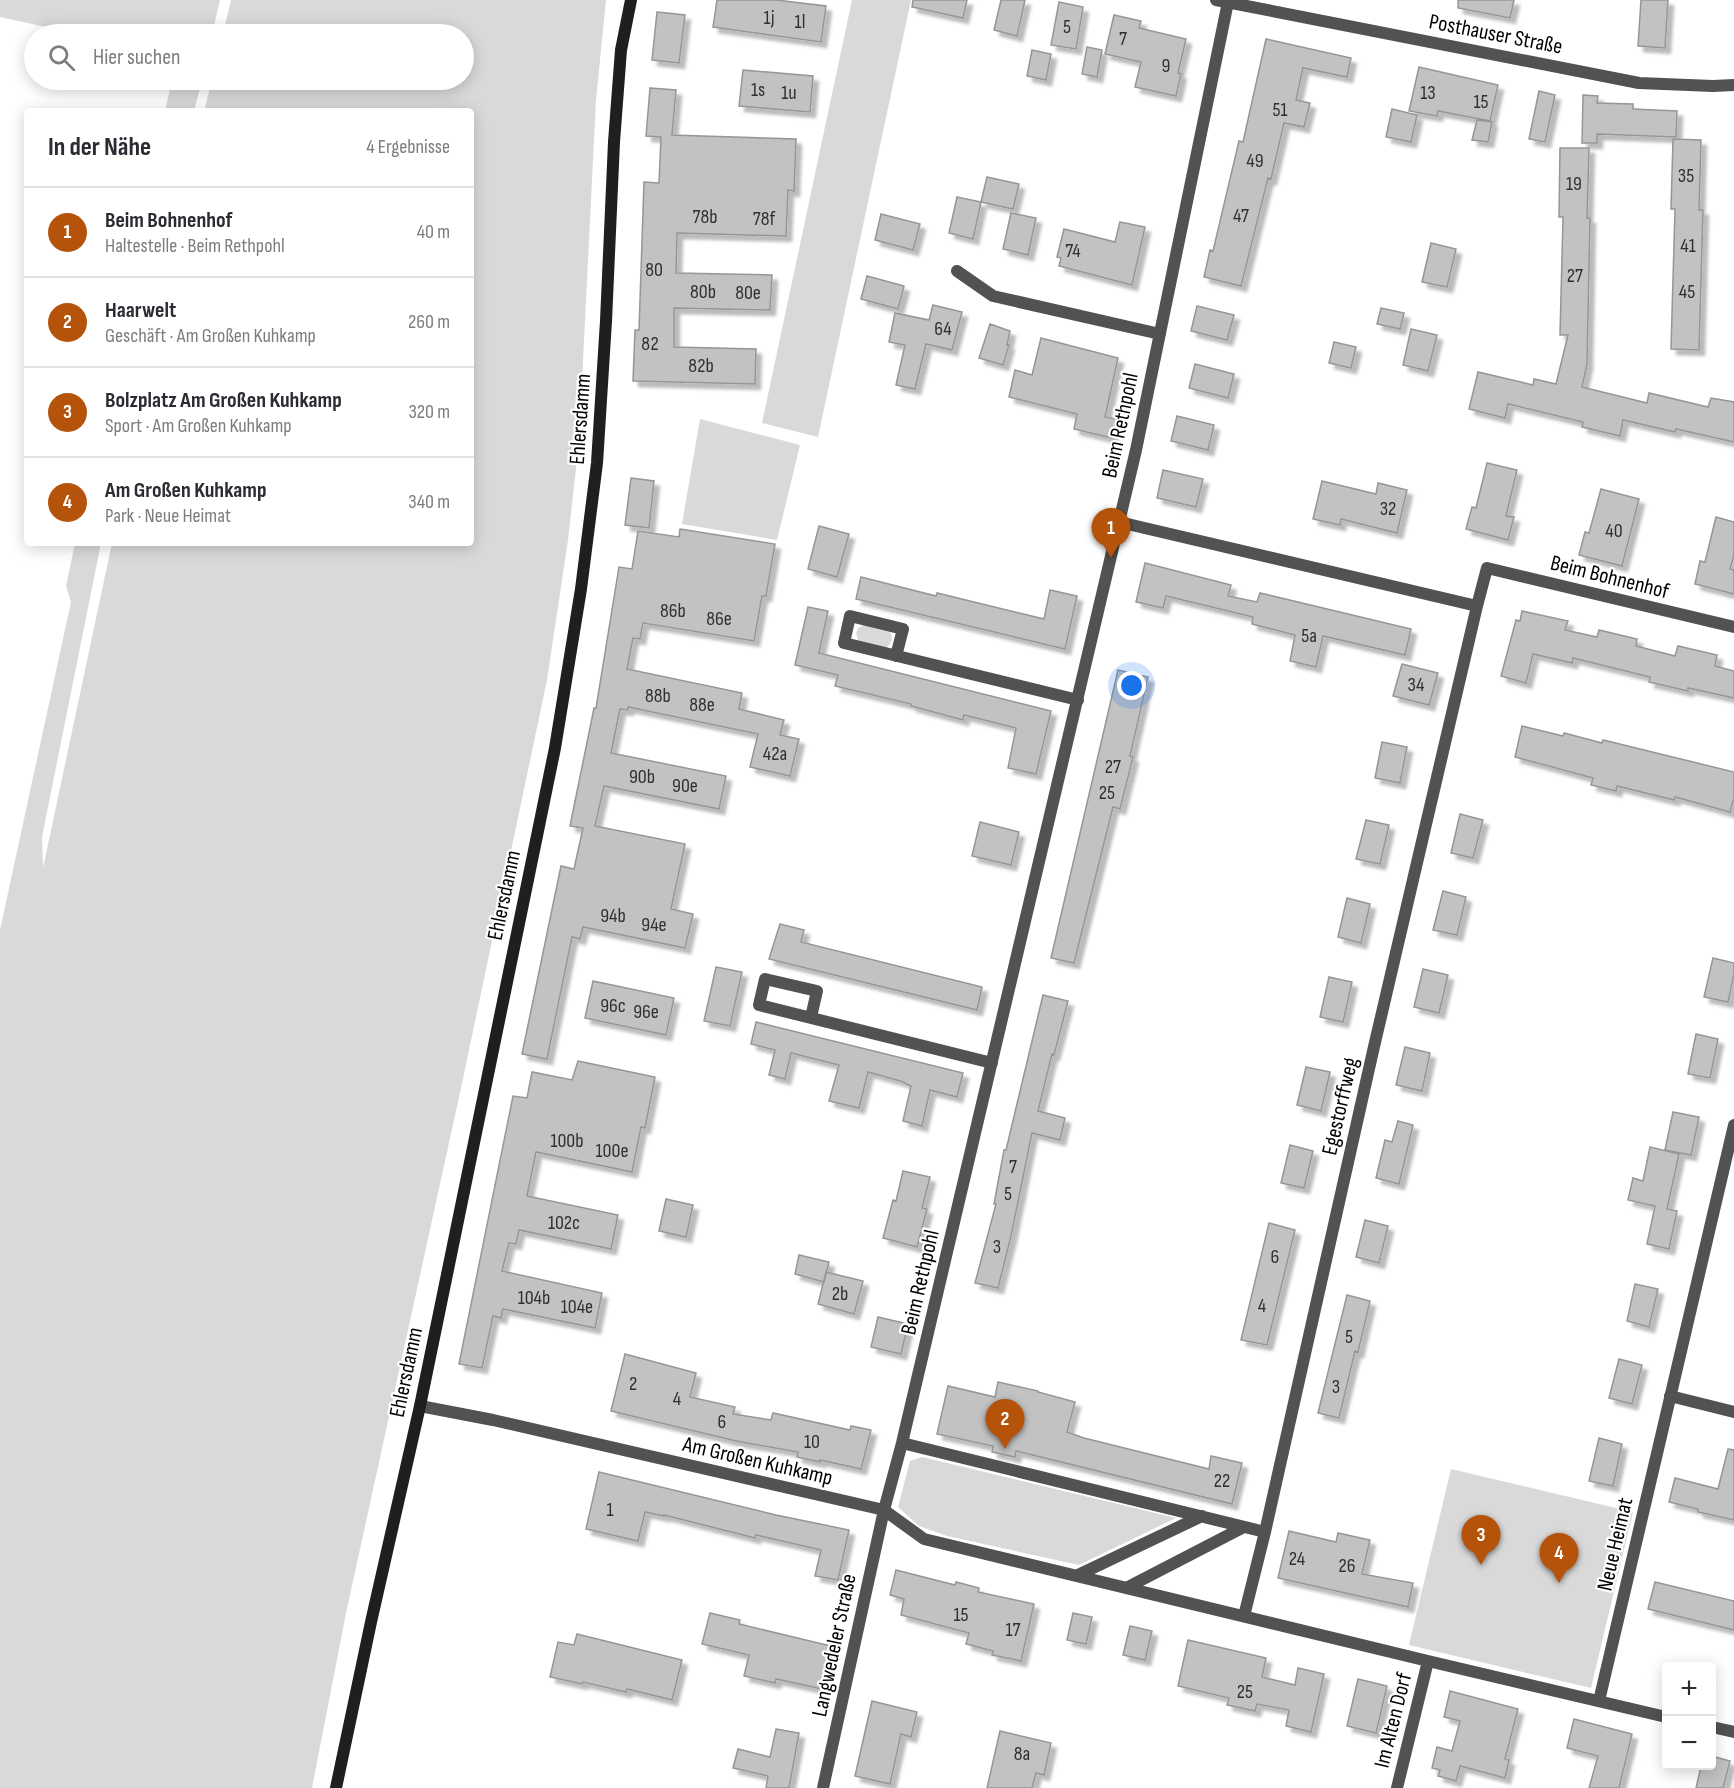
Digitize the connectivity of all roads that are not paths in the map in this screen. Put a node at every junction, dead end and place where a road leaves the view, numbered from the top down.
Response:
1 (631, 0) edge
2 (1222, 1) edge
3 (1734, 85) edge
4 (957, 271) dead end
5 (1160, 334) junction
6 (1119, 522) junction
7 (1478, 606) junction
8 (1734, 627) edge
9 (896, 656) junction
10 (1077, 700) junction
11 (811, 1017) junction
12 (992, 1063) junction
13 (1734, 1125) edge
14 (1670, 1396) junction
15 (420, 1406) junction
16 (1734, 1412) edge
17 (902, 1443) junction
18 (884, 1510) junction
19 (1202, 1516) junction
20 (1244, 1527) junction
21 (1265, 1532) junction
22 (1078, 1575) junction
23 (1126, 1588) junction
24 (1244, 1616) junction
25 (1428, 1661) junction
26 (1599, 1701) junction
27 (1662, 1715) edge
28 (1716, 1728) edge
29 (1734, 1732) edge
30 (336, 1788) edge
31 (823, 1788) edge
32 (1397, 1788) edge

1 - 15 street, Ehlersdamm
2 - 3 street, Posthauser Straße
2 - 5 street, Beim Rethpohl
4 - 5 street
5 - 6 street, Beim Rethpohl
6 - 7 street
6 - 10 street, Beim Rethpohl
7 - 8 street, Beim Bohnenhof
7 - 21 street, Egestorffweg
9 - 9 street
9 - 10 street
10 - 12 street, Beim Rethpohl
11 - 11 street
11 - 12 street
12 - 17 street, Beim Rethpohl
13 - 14 street, Neue Heimat
14 - 16 street
14 - 26 street, Neue Heimat
15 - 18 street, Am Großen Kuhkamp
15 - 30 street, Ehlersdamm
17 - 18 street, Beim Rethpohl
17 - 19 street
18 - 22 street, Am Großen Kuhkamp
18 - 31 street, Langwedeler Straße
19 - 20 street
19 - 22 street
20 - 21 street
20 - 23 street
21 - 24 street, Egestorffweg
22 - 23 street, Am Großen Kuhkamp
23 - 24 street, Am Großen Kuhkamp
24 - 25 street, Am Großen Kuhkamp
25 - 26 street, Am Großen Kuhkamp
25 - 32 street, Im Alten Dorf
26 - 27 street, Am Großen Kuhkamp
28 - 29 street

